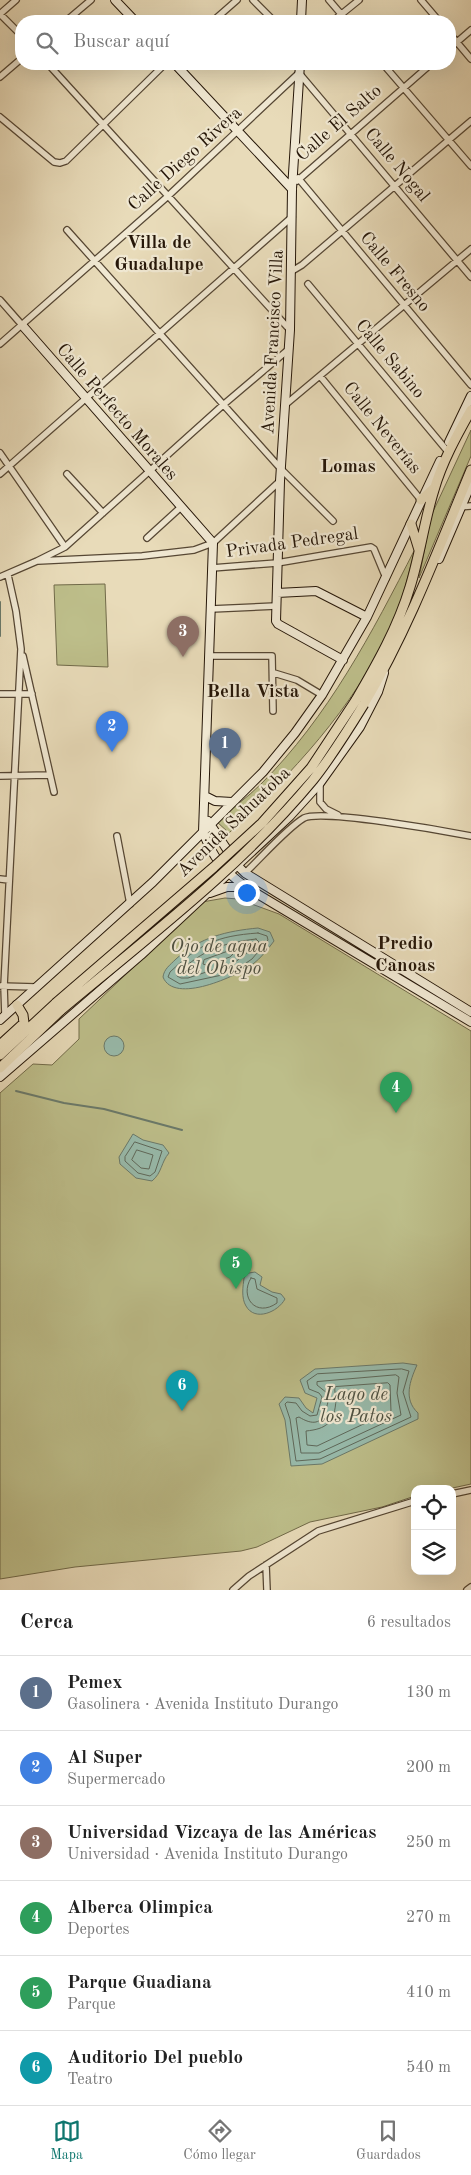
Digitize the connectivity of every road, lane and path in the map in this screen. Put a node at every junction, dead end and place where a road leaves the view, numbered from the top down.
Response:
1 (16, 0) edge
2 (91, 0) edge
3 (115, 0) edge
4 (237, 0) edge
5 (253, 0) edge
6 (302, 0) edge
7 (329, 0) edge
8 (358, 0) edge
9 (421, 0) edge
10 (0, 14) edge
11 (342, 14) joint
12 (73, 15) edge
13 (129, 15) edge
14 (220, 15) edge
15 (268, 15) edge
16 (301, 15) edge
17 (434, 15) edge
18 (15, 29) edge
19 (471, 30) edge
20 (457, 42) joint
21 (471, 59) edge
22 (15, 64) edge
23 (53, 70) edge
24 (159, 70) edge
25 (181, 70) edge
26 (299, 70) edge
27 (388, 70) edge
28 (424, 70) edge
29 (299, 73) junction
30 (0, 77) edge
31 (404, 88) junction
32 (0, 117) edge
33 (471, 121) edge
34 (102, 125) junction
35 (238, 131) junction
36 (351, 133) junction
37 (449, 140) junction
38 (471, 166) edge
39 (298, 178) junction
40 (396, 186) junction
41 (292, 189) junction
42 (167, 197) junction
43 (292, 217) junction
44 (68, 230) dead end
45 (341, 231) junction
46 (471, 249) edge
47 (93, 260) junction
48 (458, 261) junction
49 (233, 267) junction
50 (292, 271) junction
51 (471, 276) edge
52 (308, 284) dead end
53 (0, 300) edge
54 (403, 305) junction
55 (22, 325) junction
56 (290, 330) junction
57 (159, 332) junction
58 (0, 344) edge
59 (357, 344) junction
60 (289, 349) junction
61 (320, 376) junction
62 (471, 384) edge
63 (471, 396) edge
64 (86, 399) junction
65 (223, 405) junction
66 (286, 406) junction
67 (470, 412) edge
68 (448, 451) junction
69 (0, 453) edge
70 (9, 466) junction
71 (281, 469) junction
72 (471, 470) edge
73 (149, 472) junction
74 (0, 474) edge
75 (67, 474) dead end
76 (280, 481) junction
77 (471, 484) edge
78 (434, 488) junction
79 (421, 500) junction
80 (471, 506) edge
81 (181, 507) junction
82 (459, 507) junction
83 (103, 513) junction
84 (333, 521) dead end
85 (411, 524) junction
86 (147, 538) dead end
87 (212, 543) junction
88 (65, 546) junction
89 (419, 553) junction
90 (37, 561) junction
91 (277, 563) junction
92 (212, 568) junction
93 (8, 575) junction
94 (0, 577) edge
95 (386, 578) junction
96 (277, 593) junction
97 (276, 606) junction
98 (211, 609) junction
99 (367, 617) junction
100 (21, 649) junction
101 (210, 656) junction
102 (343, 660) junction
103 (386, 667) junction
104 (274, 673) junction
105 (0, 694) edge
106 (18, 694) junction
107 (32, 694) junction
108 (322, 695) junction
109 (360, 702) junction
110 (273, 711) dead end
111 (49, 775) junction
112 (0, 776) edge
113 (14, 776) junction
114 (320, 783) junction
115 (54, 792) dead end
116 (205, 796) junction
117 (232, 802) junction
118 (340, 816) junction
119 (204, 819) junction
120 (211, 824) junction
121 (203, 832) junction
122 (117, 836) dead end
123 (471, 836) edge
124 (238, 866) junction
125 (245, 872) junction
126 (229, 874) junction
127 (254, 878) junction
128 (0, 879) edge
129 (10, 880) junction
130 (246, 887) junction
131 (204, 896) junction
132 (130, 904) junction
133 (2, 986) edge
134 (36, 987) junction
135 (17, 1005) junction
136 (58, 1006) junction
137 (471, 1012) edge
138 (3, 1018) edge
139 (471, 1022) edge
140 (0, 1044) edge
141 (0, 1055) edge
142 (0, 1068) edge
143 (0, 1077) edge
144 (471, 1490) edge
145 (456, 1493) edge
146 (411, 1502) edge
147 (266, 1565) junction
148 (471, 1587) edge
149 (233, 1590) edge
150 (267, 1590) edge
151 (467, 1590) edge

1 - 10 street
2 - 12 street
3 - 13 street
4 - 14 street
5 - 15 street
6 - 16 street
7 - 11 street
8 - 11 street
9 - 17 street
10 - 18 street
19 - 20 street
20 - 21 street
22 - 30 street
23 - 34 street
24 - 34 street
25 - 35 street
26 - 29 street, Avenida Francisco Villa
27 - 31 street
28 - 31 street, Calle El Salto
29 - 35 street, Calle Diego Rivera
29 - 36 street, Calle Nogal
29 - 41 street, Avenida Francisco Villa
31 - 36 street, Calle El Salto
31 - 37 street
32 - 34 street
33 - 37 street
34 - 42 street
35 - 41 street
35 - 42 street, Calle Diego Rivera
36 - 39 street, Calle El Salto
36 - 40 street, Calle Nogal
37 - 38 street
37 - 40 street
39 - 41 street, Calle El Salto
39 - 45 street, Calle Fresno
40 - 45 street
40 - 48 street, Calle Nogal
41 - 43 street, Avenida Francisco Villa
42 - 47 street, Calle Diego Rivera
42 - 49 street
43 - 49 street
43 - 50 street, Avenida Francisco Villa
44 - 47 street
45 - 50 street
45 - 54 street, Calle Fresno
46 - 48 street
47 - 55 street, Calle Diego Rivera
47 - 57 street
48 - 51 street, Calle Nogal
48 - 54 street
49 - 56 street
49 - 57 street
50 - 56 street, Avenida Francisco Villa
52 - 59 street, Calle Sabino
53 - 55 street, Calle Perfecto Morales
54 - 59 street
54 - 62 street, Calle Fresno
55 - 58 street, Calle Diego Rivera
55 - 64 street, Calle Perfecto Morales
56 - 60 street, Avenida Francisco Villa
57 - 64 street
57 - 65 street
59 - 61 street
59 - 68 street, Calle Sabino
60 - 65 street
60 - 66 street, Avenida Francisco Villa
61 - 66 street
61 - 79 street, Calle Neverías
63 - 68 street, Avenida Sahuatoba
64 - 70 street
64 - 73 street, Calle Perfecto Morales
65 - 71 street
65 - 73 street
66 - 71 street, Avenida Francisco Villa
67 - 68 main road, Avenida Sahuatoba
68 - 78 main road
68 - 79 street, Avenida Sahuatoba
69 - 70 street
70 - 74 street
70 - 88 street
71 - 76 street, Avenida Francisco Villa
71 - 84 street
72 - 82 main road
73 - 81 street, Calle Perfecto Morales
73 - 83 street
75 - 83 street
76 - 87 street
76 - 91 street, Avenida Francisco Villa
77 - 82 street
78 - 79 main road
78 - 89 main road, Avenida Sahuatoba
79 - 85 street, Avenida Sahuatoba
80 - 82 street
81 - 86 street
81 - 87 street, Calle Perfecto Morales
82 - 103 main road
83 - 88 street
85 - 89 main road
85 - 95 street, Avenida Sahuatoba
87 - 90 street
87 - 92 street
88 - 90 street
89 - 109 main road, Avenida Sahuatoba
90 - 93 street
91 - 92 street, Privada Pedregal
91 - 95 street, Privada Pedregal
91 - 96 street, Avenida Francisco Villa
92 - 98 street
93 - 94 street
93 - 100 street
95 - 99 street, Avenida Sahuatoba
96 - 97 street, Avenida Francisco Villa
96 - 99 street
97 - 98 street
97 - 102 street, Avenida Francisco Villa
98 - 101 street
99 - 102 street, Avenida Sahuatoba
100 - 106 street
100 - 107 street
101 - 104 street
101 - 116 street
102 - 108 street, Avenida Sahuatoba
103 - 109 main road
103 - 114 street
104 - 108 street
104 - 110 street
105 - 106 street
106 - 107 street
106 - 113 street
107 - 111 street
108 - 117 street, Avenida Sahuatoba
109 - 136 main road, Avenida Sahuatoba, bridge
111 - 113 street
111 - 115 street
112 - 113 street
113 - 129 street
114 - 118 street
114 - 124 street
116 - 117 street
116 - 119 street
117 - 120 street, Avenida Sahuatoba
118 - 123 street
118 - 125 street
119 - 120 street
119 - 121 street
120 - 121 street, Avenida Sahuatoba
120 - 124 street
121 - 126 street
121 - 132 street, Avenida Sahuatoba
122 - 132 street
124 - 125 street
124 - 126 street
125 - 127 street
126 - 130 street
126 - 131 street
127 - 130 street
127 - 137 street
128 - 129 street
129 - 133 street
130 - 131 street
130 - 139 street
131 - 143 street
132 - 134 street, Avenida Sahuatoba
133 - 134 street
133 - 138 street
134 - 135 street, Avenida Sahuatoba
135 - 138 street, Avenida Sahuatoba
135 - 140 main road
136 - 141 main road, Avenida Sahuatoba
136 - 142 main road, Avenida Sahuatoba
144 - 145 street
146 - 147 street
147 - 149 street
147 - 150 street
148 - 151 street

